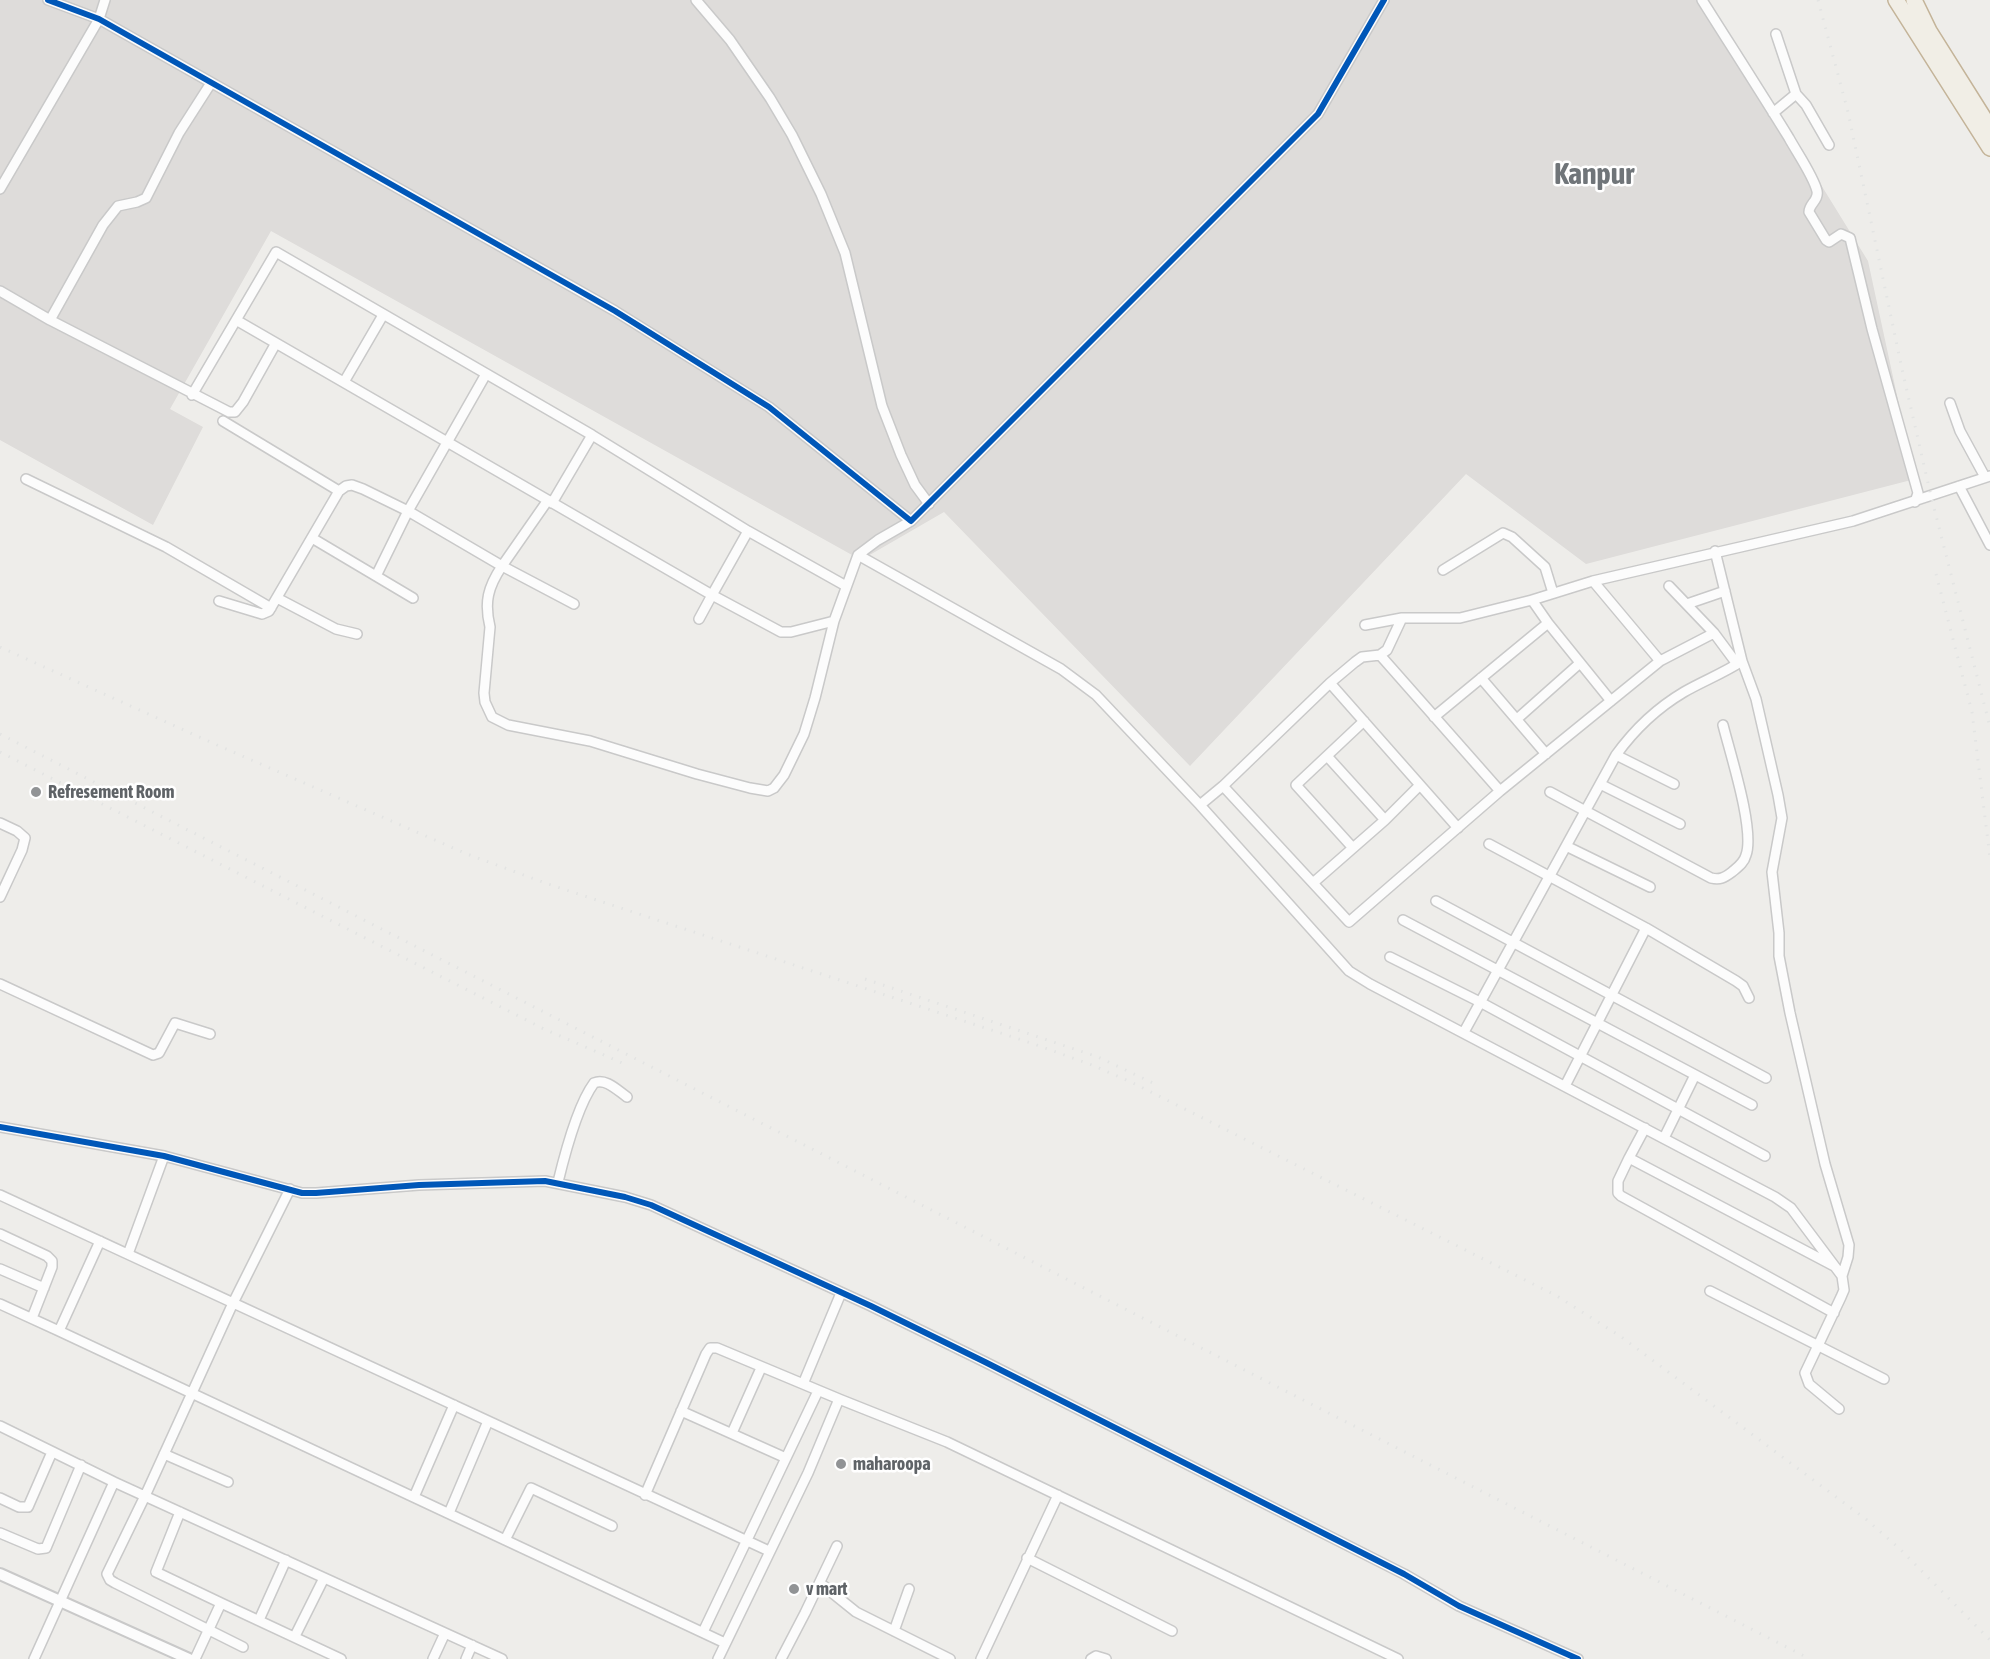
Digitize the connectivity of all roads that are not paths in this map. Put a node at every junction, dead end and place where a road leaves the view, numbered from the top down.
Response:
1 (48, 0) edge
2 (105, 0) edge
3 (696, 0) edge
4 (1384, 0) edge
5 (1702, 0) edge
6 (1896, 0) edge
7 (1914, 0) edge
8 (99, 19) junction
9 (1776, 34) dead end
10 (211, 83) junction
11 (1796, 94) junction
12 (1773, 112) junction
13 (1990, 128) edge
14 (1829, 145) dead end
15 (1990, 148) edge
16 (0, 189) edge
17 (0, 291) edge
18 (383, 315) junction
19 (50, 320) junction
20 (236, 320) junction
21 (276, 343) junction
22 (486, 374) junction
23 (345, 382) junction
24 (192, 395) junction
25 (1950, 403) dead end
26 (223, 421) dead end
27 (592, 435) junction
28 (447, 441) junction
29 (1988, 476) edge
30 (26, 479) dead end
31 (1959, 486) junction
32 (339, 491) junction
33 (550, 502) junction
34 (1915, 502) junction
35 (928, 504) junction
36 (408, 511) junction
37 (911, 521) junction
38 (748, 531) junction
39 (312, 538) junction
40 (1990, 544) edge
41 (1715, 551) junction
42 (858, 555) junction
43 (502, 566) junction
44 (1443, 570) dead end
45 (376, 576) junction
46 (1593, 581) junction
47 (846, 586) junction
48 (1669, 586) dead end
49 (1725, 591) junction
50 (1553, 593) junction
51 (712, 595) junction
52 (277, 598) junction
53 (413, 598) dead end
54 (1532, 600) junction
55 (219, 601) dead end
56 (574, 604) dead end
57 (1688, 604) junction
58 (271, 608) junction
59 (1402, 618) junction
60 (699, 619) dead end
61 (834, 621) junction
62 (1548, 623) junction
63 (1365, 625) dead end
64 (1714, 633) junction
65 (357, 634) dead end
66 (1380, 655) junction
67 (1660, 661) junction
68 (1580, 663) junction
69 (1739, 663) junction
70 (1481, 678) junction
71 (1330, 683) junction
72 (1611, 701) junction
73 (1434, 717) junction
74 (1516, 719) junction
75 (1364, 721) junction
76 (1723, 724) dead end
77 (1546, 754) junction
78 (1616, 755) junction
79 (1327, 756) junction
80 (1600, 784) junction
81 (1674, 784) dead end
82 (1420, 785) junction
83 (1223, 786) junction
84 (1500, 791) junction
85 (1550, 792) dead end
86 (1200, 805) junction
87 (1585, 811) junction
88 (1385, 820) junction
89 (0, 823) edge
90 (1680, 824) dead end
91 (1458, 828) junction
92 (1489, 844) dead end
93 (1566, 846) junction
94 (1353, 848) junction
95 (1549, 876) junction
96 (1313, 883) junction
97 (1650, 887) dead end
98 (0, 897) edge
99 (1436, 901) dead end
100 (1403, 920) dead end
101 (1646, 928) junction
102 (1513, 941) junction
103 (1390, 957) dead end
104 (1497, 970) junction
105 (0, 984) edge
106 (1611, 995) junction
107 (1749, 998) dead end
108 (1480, 1002) junction
109 (1597, 1023) junction
110 (1464, 1032) junction
111 (210, 1034) dead end
112 (1580, 1056) junction
113 (1695, 1075) junction
114 (1766, 1078) dead end
115 (1565, 1086) junction
116 (627, 1097) dead end
117 (1752, 1105) dead end
118 (1678, 1109) junction
119 (0, 1127) edge
120 (1645, 1128) junction
121 (1664, 1138) junction
122 (164, 1156) junction
123 (1765, 1156) dead end
124 (1629, 1158) junction
125 (558, 1182) junction
126 (290, 1189) junction
127 (0, 1195) edge
128 (0, 1234) edge
129 (100, 1241) junction
130 (128, 1254) junction
131 (0, 1269) edge
132 (1840, 1273) junction
133 (44, 1288) junction
134 (1710, 1291) dead end
135 (841, 1293) junction
136 (233, 1303) junction
137 (0, 1304) edge
138 (1834, 1313) junction
139 (32, 1318) junction
140 (59, 1331) junction
141 (1817, 1346) junction
142 (761, 1368) junction
143 (1884, 1379) dead end
144 (802, 1384) junction
145 (818, 1391) junction
146 (192, 1393) junction
147 (839, 1399) junction
148 (454, 1405) junction
149 (1839, 1409) dead end
150 (681, 1411) junction
151 (488, 1421) junction
152 (0, 1426) edge
153 (732, 1433) junction
154 (52, 1452) junction
155 (164, 1454) junction
156 (786, 1458) junction
157 (81, 1465) junction
158 (114, 1482) junction
159 (228, 1482) dead end
160 (645, 1495) junction
161 (1058, 1495) junction
162 (145, 1496) junction
163 (414, 1497) junction
164 (0, 1498) edge
165 (180, 1512) junction
166 (448, 1513) junction
167 (612, 1526) dead end
168 (0, 1533) edge
169 (505, 1540) junction
170 (747, 1541) junction
171 (837, 1546) dead end
172 (769, 1551) junction
173 (1027, 1558) junction
174 (286, 1560) junction
175 (0, 1574) edge
176 (324, 1578) junction
177 (820, 1583) junction
178 (909, 1590) dead end
179 (60, 1602) junction
180 (221, 1602) junction
181 (259, 1620) junction
182 (209, 1630) junction
183 (894, 1631) junction
184 (1172, 1631) dead end
185 (703, 1632) junction
186 (445, 1633) junction
187 (295, 1636) junction
188 (725, 1643) junction
189 (472, 1645) junction
190 (243, 1647) dead end
191 (34, 1659) edge
192 (189, 1659) edge
193 (195, 1659) edge
194 (341, 1659) edge
195 (433, 1659) edge
196 (466, 1659) edge
197 (502, 1659) edge
198 (718, 1659) edge
199 (781, 1659) edge
200 (950, 1659) edge
201 (981, 1659) edge
202 (1091, 1659) edge
203 (1106, 1659) edge
204 (1398, 1659) edge
205 (1578, 1659) edge

1 - 8 street
2 - 8 street
3 - 35 street
4 - 35 street
5 - 12 street
6 - 15 highway
7 - 13 highway
8 - 10 street
8 - 16 street
9 - 11 street
10 - 19 street
10 - 37 street
11 - 12 street
11 - 14 street
12 - 34 street
17 - 19 street
18 - 20 street
18 - 22 street
18 - 23 street
19 - 24 street
20 - 21 street
20 - 24 street
21 - 23 street
21 - 24 street
22 - 27 street
22 - 28 street
23 - 28 street
25 - 29 street
26 - 32 street
27 - 33 street
27 - 38 street
28 - 33 street
28 - 36 street
29 - 31 street
30 - 58 street
31 - 34 street
31 - 40 street
32 - 36 street
32 - 39 street
33 - 43 street
33 - 51 street
34 - 41 street
35 - 37 street
36 - 43 street
36 - 45 street
37 - 42 street
38 - 47 street
38 - 51 street
39 - 45 street
39 - 52 street
41 - 46 street
41 - 49 street
42 - 47 street
42 - 86 street
43 - 56 street
43 - 61 street
44 - 50 street
45 - 53 street
46 - 50 street
46 - 67 street
47 - 61 street
48 - 57 street
49 - 57 street
49 - 69 street
50 - 54 street
51 - 60 street
51 - 61 street
52 - 58 street
52 - 65 street
54 - 59 street
54 - 62 street
55 - 58 street
57 - 64 street
59 - 63 street
59 - 66 street
62 - 68 street
62 - 70 street
64 - 67 street
64 - 69 street
66 - 71 street
66 - 73 street
67 - 72 street
68 - 72 street
68 - 74 street
69 - 78 street
69 - 132 street
70 - 73 street
70 - 74 street
71 - 75 street
71 - 83 street
72 - 77 street
73 - 84 street
74 - 77 street
75 - 79 street
75 - 82 street
76 - 87 street
77 - 84 street
78 - 80 street
78 - 81 street
79 - 88 street
79 - 94 street
80 - 87 street
80 - 90 street
82 - 88 street
82 - 91 street
83 - 86 street
83 - 96 street
84 - 91 street
85 - 87 street
86 - 110 street
87 - 93 street
88 - 94 street
89 - 98 street
91 - 96 street
92 - 95 street
93 - 95 street
93 - 97 street
94 - 96 street
95 - 101 street
95 - 102 street
99 - 102 street
100 - 104 street
101 - 106 street
101 - 107 street
102 - 104 street
102 - 106 street
103 - 108 street
104 - 108 street
104 - 109 street
105 - 111 street
106 - 109 street
106 - 114 street
108 - 110 street
108 - 112 street
109 - 112 street
109 - 113 street
110 - 115 street
112 - 115 street
112 - 118 street
113 - 117 street
113 - 118 street
115 - 120 street
116 - 125 street
118 - 121 street
118 - 123 street
119 - 122 street
120 - 121 street
120 - 124 street
121 - 132 street
122 - 126 street
122 - 130 street
124 - 132 street
124 - 138 street
125 - 126 street
125 - 135 street
126 - 136 street
127 - 129 street
128 - 133 street
129 - 130 street
129 - 140 street
130 - 136 street
131 - 133 street
132 - 138 street
133 - 139 street
134 - 141 street
135 - 144 street
135 - 205 street
136 - 146 street
136 - 148 street
137 - 139 street
138 - 141 street
139 - 140 street
140 - 146 street
141 - 143 street
141 - 149 street
142 - 144 street
142 - 150 street
142 - 153 street
144 - 145 street
145 - 147 street
145 - 156 street
146 - 155 street
146 - 163 street
147 - 161 street
147 - 172 street
148 - 151 street
148 - 163 street
150 - 153 street
150 - 160 street
151 - 160 street
151 - 166 street
152 - 154 street
153 - 156 street
154 - 157 street
154 - 164 street
155 - 159 street
155 - 162 street
156 - 170 street
157 - 158 street
157 - 168 street
158 - 162 street
158 - 179 street
160 - 170 street
161 - 173 street
161 - 204 street
162 - 165 street
162 - 182 street
163 - 166 street
165 - 174 street
165 - 180 street
166 - 169 street
167 - 169 street
169 - 185 street
170 - 172 street
170 - 185 street
171 - 177 street
172 - 188 street
173 - 184 street
173 - 201 street
174 - 176 street
174 - 181 street
175 - 179 street
176 - 186 street
176 - 187 street
177 - 183 street
177 - 199 street
178 - 183 street
179 - 191 street
179 - 192 street
180 - 181 street
180 - 182 street
181 - 187 street
182 - 190 street
182 - 193 street
183 - 200 street
185 - 188 street
186 - 189 street
186 - 195 street
187 - 194 street
188 - 198 street
189 - 196 street
189 - 197 street
202 - 203 street

